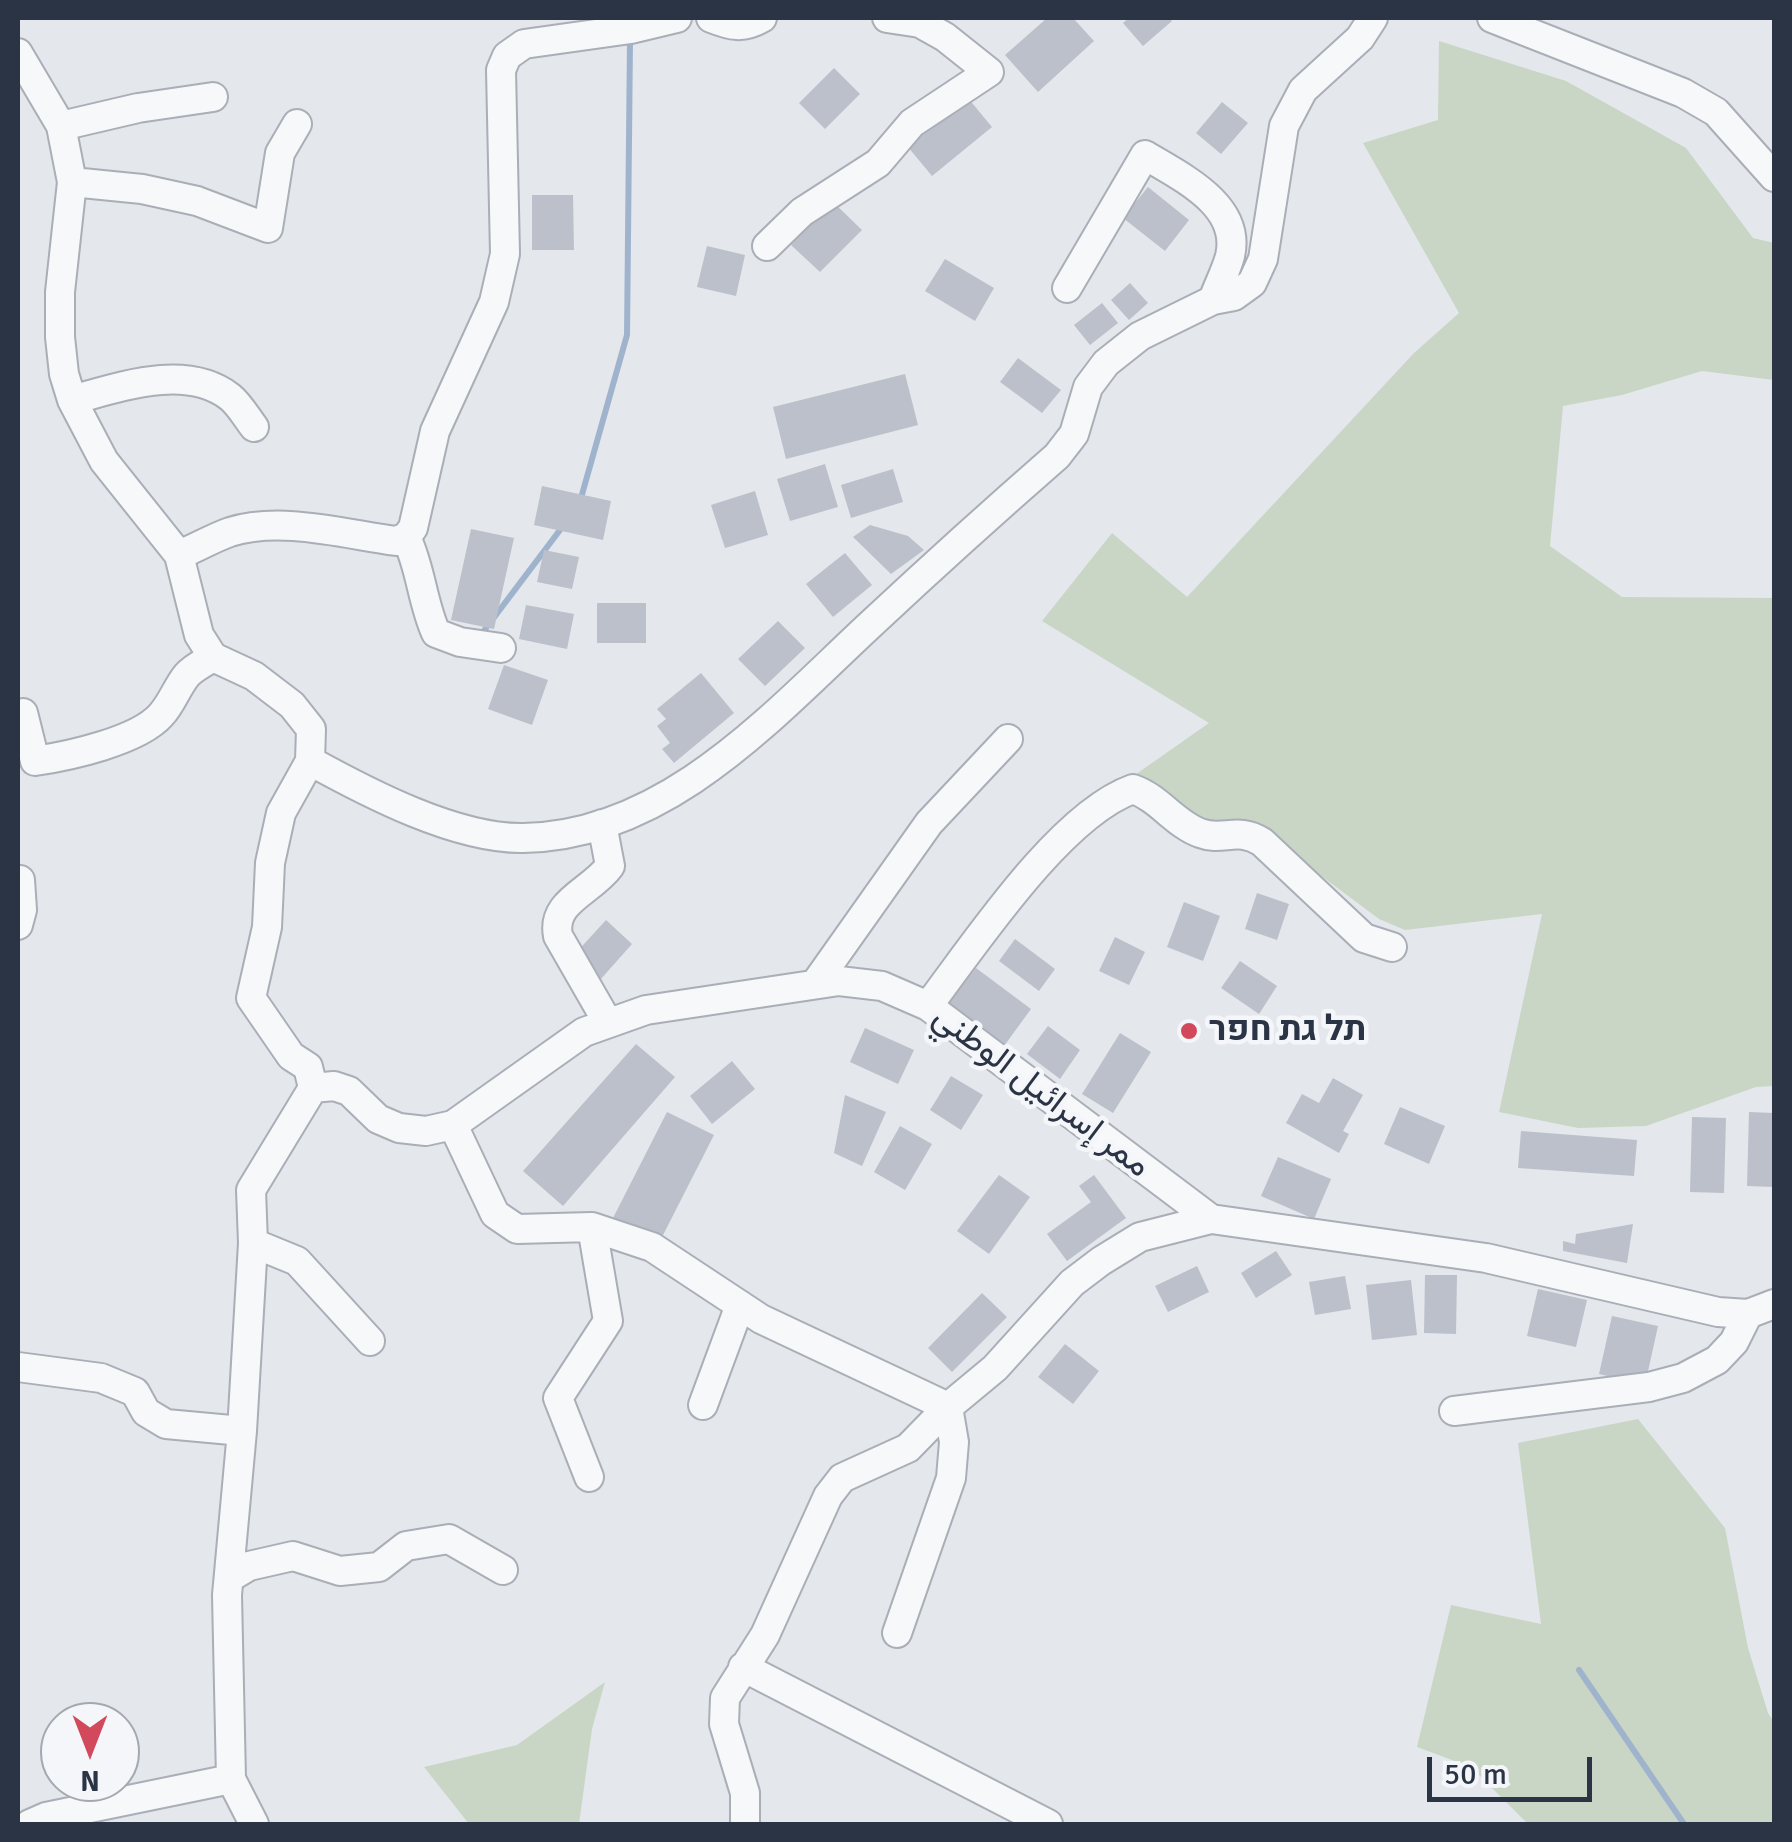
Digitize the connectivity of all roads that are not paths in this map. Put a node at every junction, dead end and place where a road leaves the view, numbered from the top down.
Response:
1 (677, 18) edge
2 (711, 18) edge
3 (762, 18) edge
4 (887, 18) edge
5 (1373, 18) edge
6 (1492, 18) edge
7 (18, 53) edge
8 (213, 97) dead end
9 (297, 124) dead end
10 (60, 126) junction
11 (1774, 177) edge
12 (72, 182) junction
13 (767, 246) dead end
14 (1067, 288) dead end
15 (1213, 300) junction
16 (72, 400) junction
17 (254, 427) dead end
18 (406, 537) junction
19 (180, 555) junction
20 (502, 648) dead end
21 (214, 657) junction
22 (23, 713) dead end
23 (1008, 739) dead end
24 (310, 761) junction
25 (602, 824) junction
26 (20, 880) edge
27 (18, 925) edge
28 (1392, 947) dead end
29 (816, 984) junction
30 (928, 1006) junction
31 (608, 1023) junction
32 (313, 1088) junction
33 (452, 1125) junction
34 (1211, 1218) junction
35 (592, 1227) junction
36 (253, 1243) junction
37 (1774, 1304) edge
38 (740, 1305) junction
39 (1748, 1314) junction
40 (370, 1341) dead end
41 (18, 1367) edge
42 (704, 1405) dead end
43 (948, 1407) junction
44 (1454, 1411) dead end
45 (242, 1431) junction
46 (589, 1477) dead end
47 (503, 1570) dead end
48 (229, 1578) junction
49 (897, 1633) dead end
50 (743, 1667) junction
51 (231, 1779) junction
52 (30, 1824) edge
53 (254, 1824) edge
54 (745, 1824) edge
55 (1048, 1824) edge

1 - 18 street
2 - 3 street
4 - 13 street
5 - 15 street
6 - 11 street
7 - 10 street
8 - 10 street
9 - 12 street
10 - 12 street
12 - 16 street
14 - 15 street
15 - 25 street
16 - 17 street
16 - 19 street
18 - 19 street
18 - 20 street
19 - 21 street
21 - 22 street
21 - 24 street
23 - 29 street
24 - 25 street
24 - 32 street
25 - 31 street
26 - 27 street
28 - 30 street
29 - 30 street, ممر إسرائيل الوطني
29 - 31 street, ممر إسرائيل الوطني
30 - 34 street, ممر إسرائيل الوطني
31 - 33 street, ممر إسرائيل الوطني
32 - 33 street
32 - 36 street
33 - 35 street
34 - 39 street, ممر إسرائيل الوطني
34 - 43 street
35 - 38 street
35 - 46 street
36 - 40 street
36 - 45 street
37 - 39 street, ممر إسرائيل الوطني
38 - 42 street
38 - 43 street
39 - 44 street
41 - 45 street
43 - 49 street
43 - 50 street
45 - 48 street
47 - 48 street
48 - 51 street
50 - 54 street
50 - 55 street
51 - 52 street
51 - 53 street

